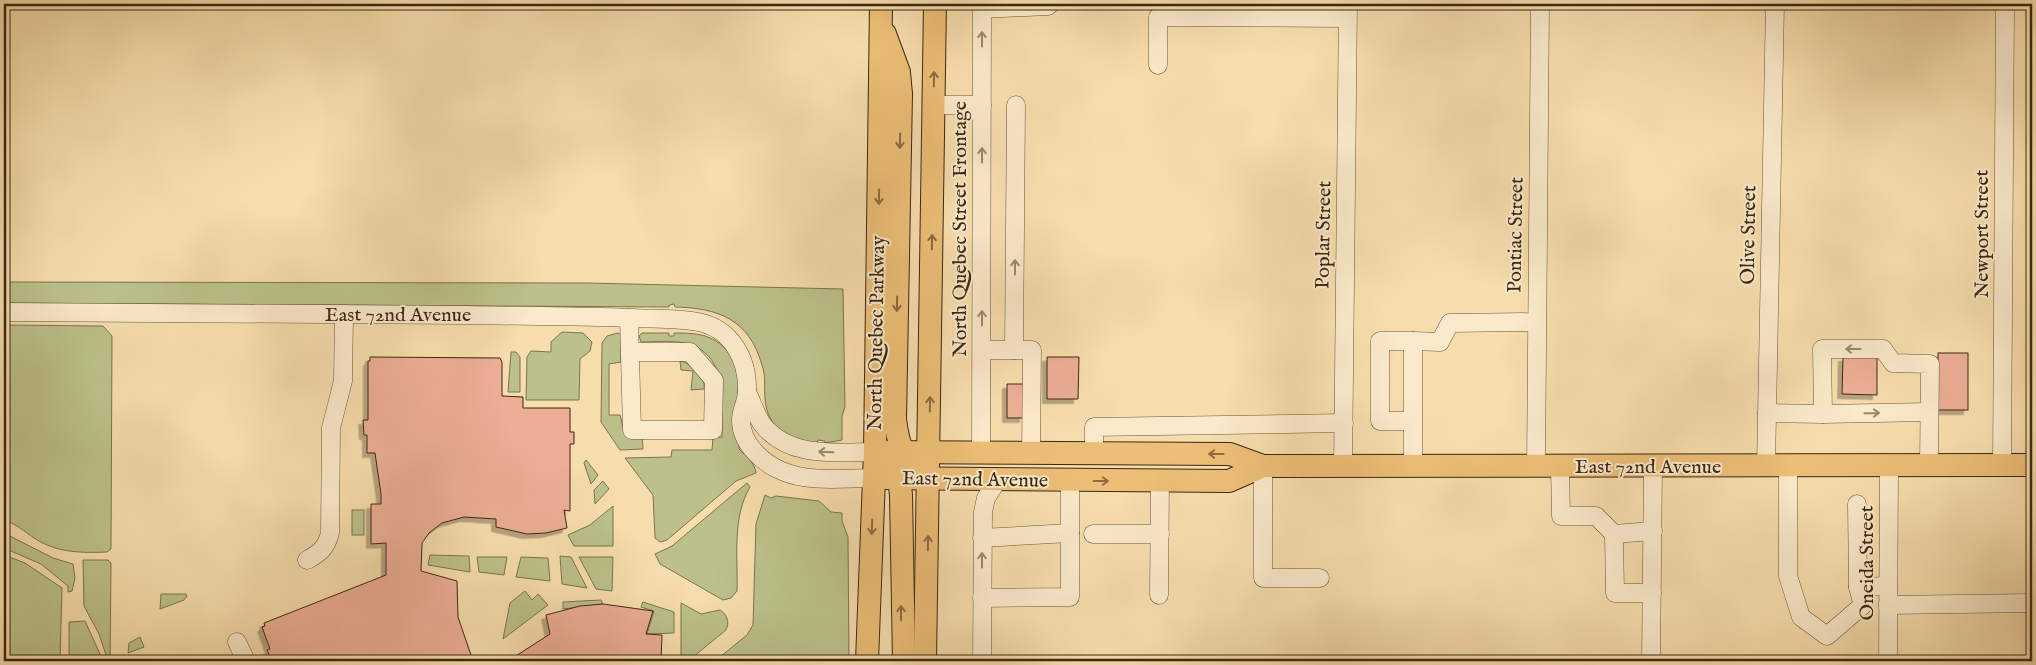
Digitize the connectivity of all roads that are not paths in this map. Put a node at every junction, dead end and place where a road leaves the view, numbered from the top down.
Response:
1 (882, 4) edge
2 (935, 4) edge
3 (1050, 4) edge
4 (1540, 4) edge
5 (1775, 4) edge
6 (2005, 4) edge
7 (982, 7) edge
8 (1347, 11) edge
9 (881, 26) junction
10 (1158, 65) dead end
11 (934, 105) junction
12 (982, 105) junction
13 (1016, 105) dead end
14 (4, 312) edge
15 (344, 314) junction
16 (629, 318) junction
17 (1536, 322) junction
18 (1413, 341) junction
19 (982, 350) junction
20 (1014, 350) junction
21 (630, 352) junction
22 (747, 392) junction
23 (1767, 412) junction
24 (1929, 412) junction
25 (1823, 414) junction
26 (1413, 421) junction
27 (1344, 423) junction
28 (875, 452) junction
29 (903, 453) junction
30 (929, 453) junction
31 (981, 454) junction
32 (1032, 454) junction
33 (1094, 454) junction
34 (1889, 465) junction
35 (1929, 465) junction
36 (2002, 465) junction
37 (2032, 465) edge
38 (1263, 466) junction
39 (1343, 467) junction
40 (1413, 467) junction
41 (1536, 467) junction
42 (1560, 467) junction
43 (1653, 467) junction
44 (1777, 467) junction
45 (874, 478) junction
46 (899, 479) junction
47 (930, 480) junction
48 (997, 480) junction
49 (1070, 480) junction
50 (1160, 480) junction
51 (1857, 504) dead end
52 (1653, 531) junction
53 (1070, 533) junction
54 (1094, 534) dead end
55 (1160, 534) junction
56 (1614, 534) junction
57 (982, 538) junction
58 (307, 560) dead end
59 (1320, 578) dead end
60 (1888, 586) junction
61 (1858, 588) junction
62 (1652, 593) junction
63 (1159, 595) dead end
64 (982, 598) junction
65 (2032, 604) edge
66 (1888, 605) junction
67 (237, 642) dead end
68 (246, 661) edge
69 (866, 661) edge
70 (904, 661) edge
71 (925, 661) edge
72 (982, 661) edge
73 (1651, 661) edge
74 (1888, 661) edge

1 - 9 main road, North Quebec Parkway
11 -> 2 main road
3 - 7 street
4 - 17 street, Pontiac Street
5 - 23 street, Olive Street
6 - 36 street, Newport Street
12 -> 7 street, North Quebec Street Frontage
8 - 10 street
8 - 27 street, Poplar Street
9 -> 28 main road, North Quebec Parkway
9 -> 29 main road
11 - 12 street
30 -> 11 main road
19 -> 12 street, North Quebec Street Frontage
20 -> 13 street
14 - 15 street, East 72nd Avenue
15 - 16 street, East 72nd Avenue
15 - 58 street
16 - 21 street
16 - 22 street, East 72nd Avenue
17 - 18 street
17 - 41 street, Pontiac Street
18 - 26 street
18 - 26 street
19 - 20 street
19 - 31 street, North Quebec Street Frontage
20 - 32 street
21 - 21 street
28 -> 22 street, East 72nd Avenue
22 - 45 street, East 72nd Avenue
23 - 25 street
23 - 44 street, Olive Street
25 -> 24 street
24 -> 25 street
24 - 35 street
26 - 40 street
27 - 33 street
27 - 39 street, Poplar Street
28 - 29 main road, East 72nd Avenue
28 - 45 main road, North Quebec Parkway
28 - 46 main road
29 - 30 main road, East 72nd Avenue
29 - 47 main road
30 - 31 main road, East 72nd Avenue
30 - 47 main road
31 - 32 main road, East 72nd Avenue
32 - 33 main road, East 72nd Avenue
38 -> 33 main road, East 72nd Avenue
34 - 35 main road, East 72nd Avenue
34 - 44 main road, East 72nd Avenue
34 - 60 street, Oneida Street
35 - 36 main road, East 72nd Avenue
36 - 37 main road, East 72nd Avenue
38 - 39 main road, East 72nd Avenue
38 - 50 main road, East 72nd Avenue
38 - 59 street
39 - 40 main road, East 72nd Avenue
40 - 41 main road, East 72nd Avenue
41 - 42 main road, East 72nd Avenue
42 - 43 main road, East 72nd Avenue
42 - 56 street
43 - 44 main road, East 72nd Avenue
43 - 52 street
44 - 61 street, Olive Street
45 - 46 main road, East 72nd Avenue
45 -> 69 main road, North Quebec Parkway
46 - 47 main road, East 72nd Avenue
70 -> 46 main road
47 - 48 main road, East 72nd Avenue
71 -> 47 main road
48 - 49 main road, East 72nd Avenue
48 - 57 street
49 -> 50 main road, East 72nd Avenue
49 - 53 street
50 - 55 street
51 - 61 street
52 - 56 street
52 - 62 street
53 - 57 street
53 - 64 street
54 - 55 street
55 - 63 street
56 - 62 street
64 -> 57 street
60 - 61 street
60 - 66 street, Oneida Street
62 - 73 street
64 - 72 street
65 - 66 street
66 - 74 street, Oneida Street
67 - 68 street

